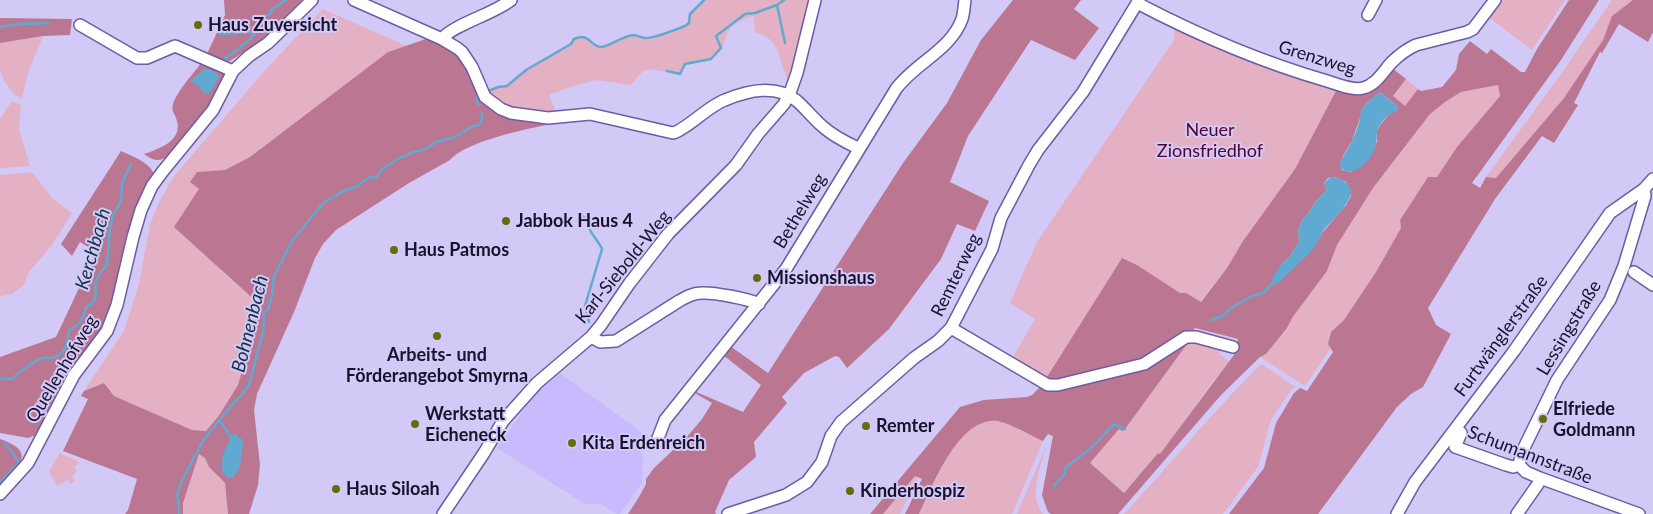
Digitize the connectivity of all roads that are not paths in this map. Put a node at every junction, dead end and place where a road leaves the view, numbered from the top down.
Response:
1 (312, 0) edge
2 (354, 0) edge
3 (511, 0) edge
4 (815, 0) edge
5 (966, 0) edge
6 (1376, 0) edge
7 (1495, 0) edge
8 (1138, 1) edge
9 (1368, 15) dead end
10 (80, 25) dead end
11 (442, 39) junction
12 (233, 71) junction
13 (789, 95) junction
14 (858, 148) junction
15 (1653, 179) edge
16 (1644, 189) junction
17 (1634, 272) dead end
18 (1653, 285) edge
19 (759, 304) junction
20 (951, 328) junction
21 (591, 337) junction
22 (1233, 347) dead end
23 (1456, 428) junction
24 (658, 438) dead end
25 (1520, 465) junction
26 (1540, 478) junction
27 (0, 494) edge
28 (748, 510) edge
29 (443, 514) edge
30 (728, 514) edge
31 (1397, 514) edge
32 (1517, 514) edge
33 (1639, 514) edge

1 - 12 street, Quellenhofweg
2 - 11 street
3 - 11 street
4 - 13 street, Karl-Siebold-Weg
5 - 14 street, Bethelweg
6 - 9 street
7 - 8 street, Grenzweg
8 - 20 street, Remterweg
10 - 12 street
11 - 13 street
12 - 27 street, Quellenhofweg
13 - 14 street
13 - 21 street, Karl-Siebold-Weg
14 - 19 street, Bethelweg
15 - 16 street
16 - 23 street, Furtwänglerstraße
16 - 25 street, Lessingstraße
17 - 18 street
19 - 21 street
19 - 24 street, Bethelweg
20 - 22 street
20 - 28 street, Remterweg
21 - 29 street, Karl-Siebold-Weg
23 - 25 street, Schumannstraße
23 - 31 street, Furtwänglerstraße
25 - 26 street, Schumannstraße
26 - 32 street
26 - 33 street, Schumannstraße
28 - 30 street, Remterweg

